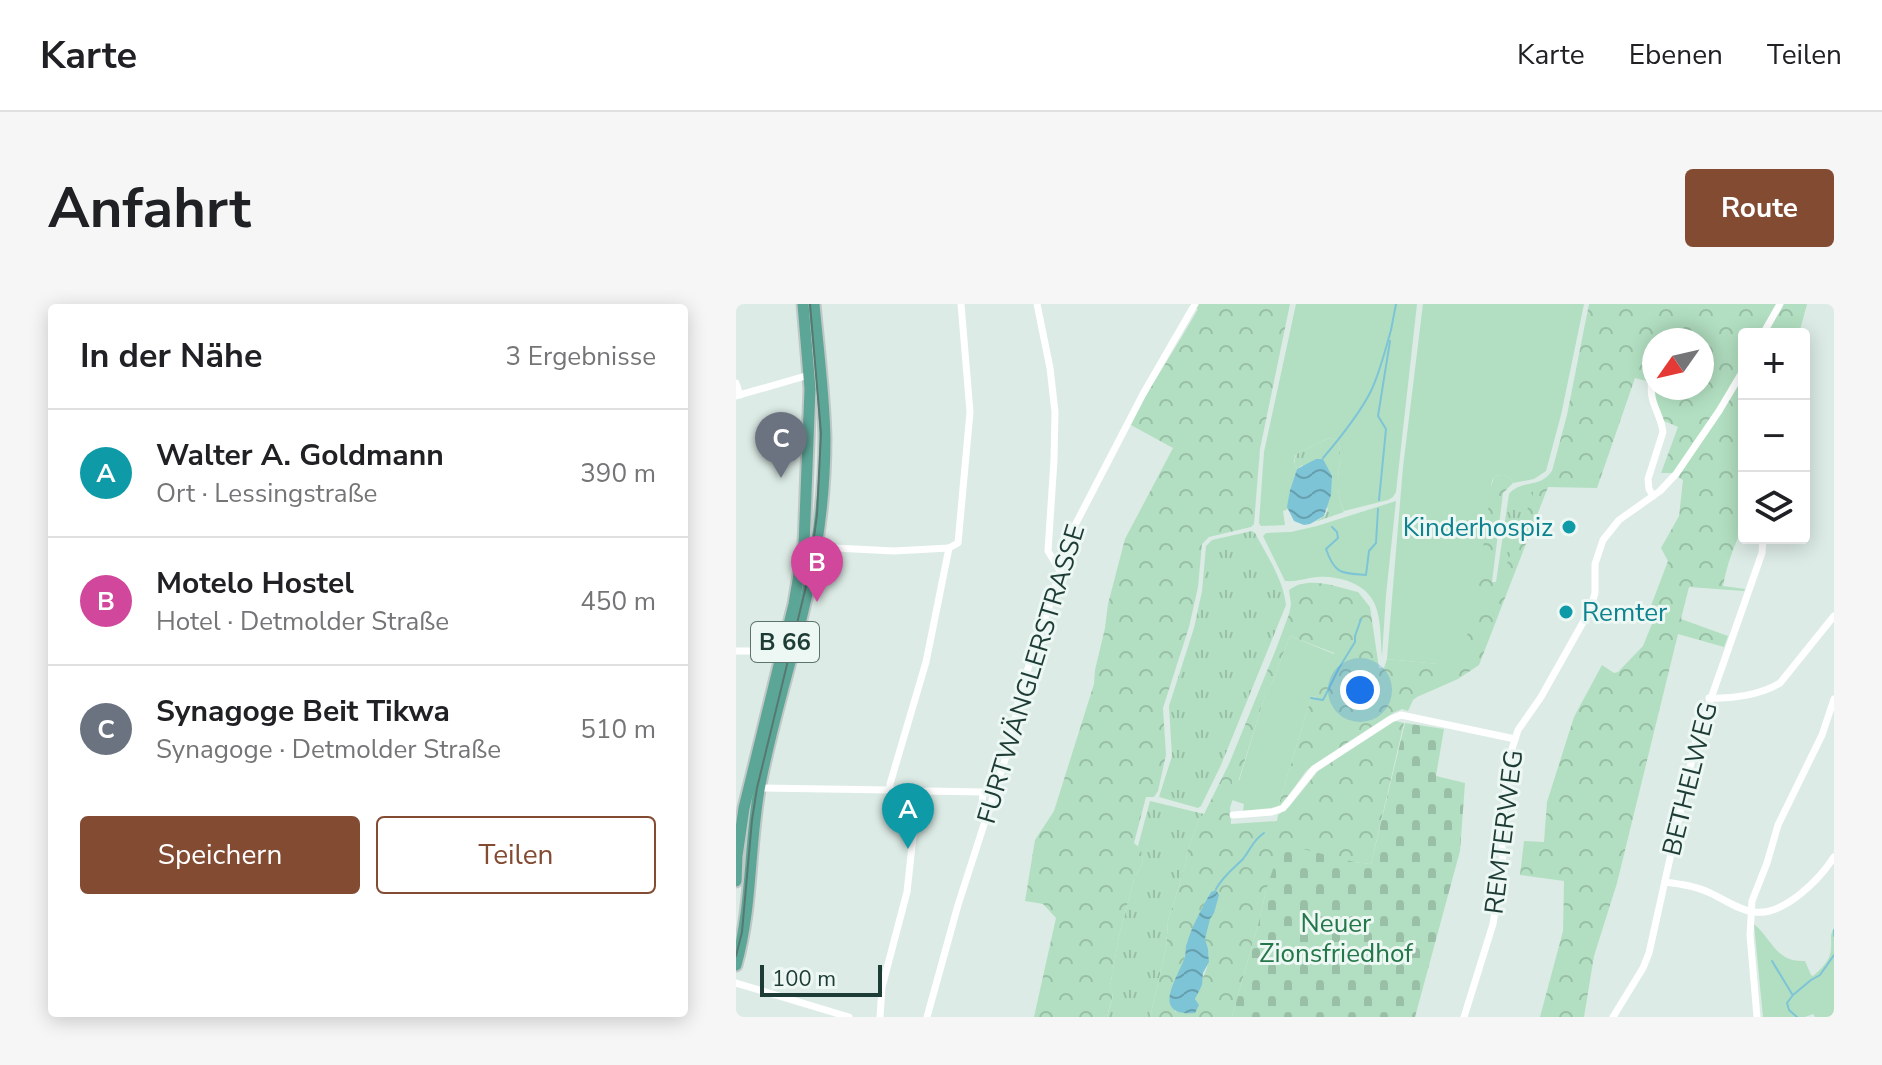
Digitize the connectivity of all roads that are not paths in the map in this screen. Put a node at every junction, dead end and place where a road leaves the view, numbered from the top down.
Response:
1 (803, 304) edge
2 (814, 304) edge
3 (961, 304) edge
4 (1037, 304) edge
5 (1195, 304) edge
6 (1780, 304) edge
7 (1766, 328) edge
8 (815, 375) junction
9 (1738, 379) edge
10 (736, 383) edge
11 (738, 396) edge
12 (1652, 400) edge
13 (1653, 496) junction
14 (1763, 544) edge
15 (810, 546) junction
16 (949, 548) junction
17 (1059, 569) junction
18 (1834, 616) edge
19 (736, 651) edge
20 (782, 655) junction
21 (1709, 698) junction
22 (1834, 699) edge
23 (1515, 739) junction
24 (760, 788) junction
25 (890, 790) junction
26 (914, 796) junction
27 (989, 811) junction
28 (1233, 815) dead end
29 (1834, 857) edge
30 (736, 881) edge
31 (1665, 882) junction
32 (1751, 911) junction
33 (736, 965) edge
34 (736, 983) edge
35 (849, 1017) edge
36 (880, 1017) edge
37 (927, 1017) edge
38 (1464, 1017) edge
39 (1613, 1017) edge
40 (1757, 1017) edge

1 - 8 main road, B 66
2 - 8 main road, B 66
3 - 16 street
4 - 17 street
5 - 17 street, FURTWÄNGLERSTRASSE
6 - 7 street
8 - 11 street
8 - 15 main road, B 66
9 - 13 street, REMTERWEG
10 - 11 street
12 - 13 street
13 - 23 street, REMTERWEG
14 - 21 street, BETHELWEG
15 - 16 street
15 - 20 main road, B 66
15 - 24 main road, B 66
16 - 25 street
17 - 27 street, FURTWÄNGLERSTRASSE
18 - 21 street
19 - 20 street
20 - 30 main road, B 66
21 - 31 street, BETHELWEG
22 - 32 street
23 - 28 street
23 - 38 street, REMTERWEG
24 - 25 street
24 - 33 main road, B 66
25 - 26 street
26 - 27 street
26 - 36 street
27 - 37 street, FURTWÄNGLERSTRASSE
29 - 32 street
31 - 32 street
31 - 39 street, BETHELWEG
32 - 40 street
34 - 35 street

